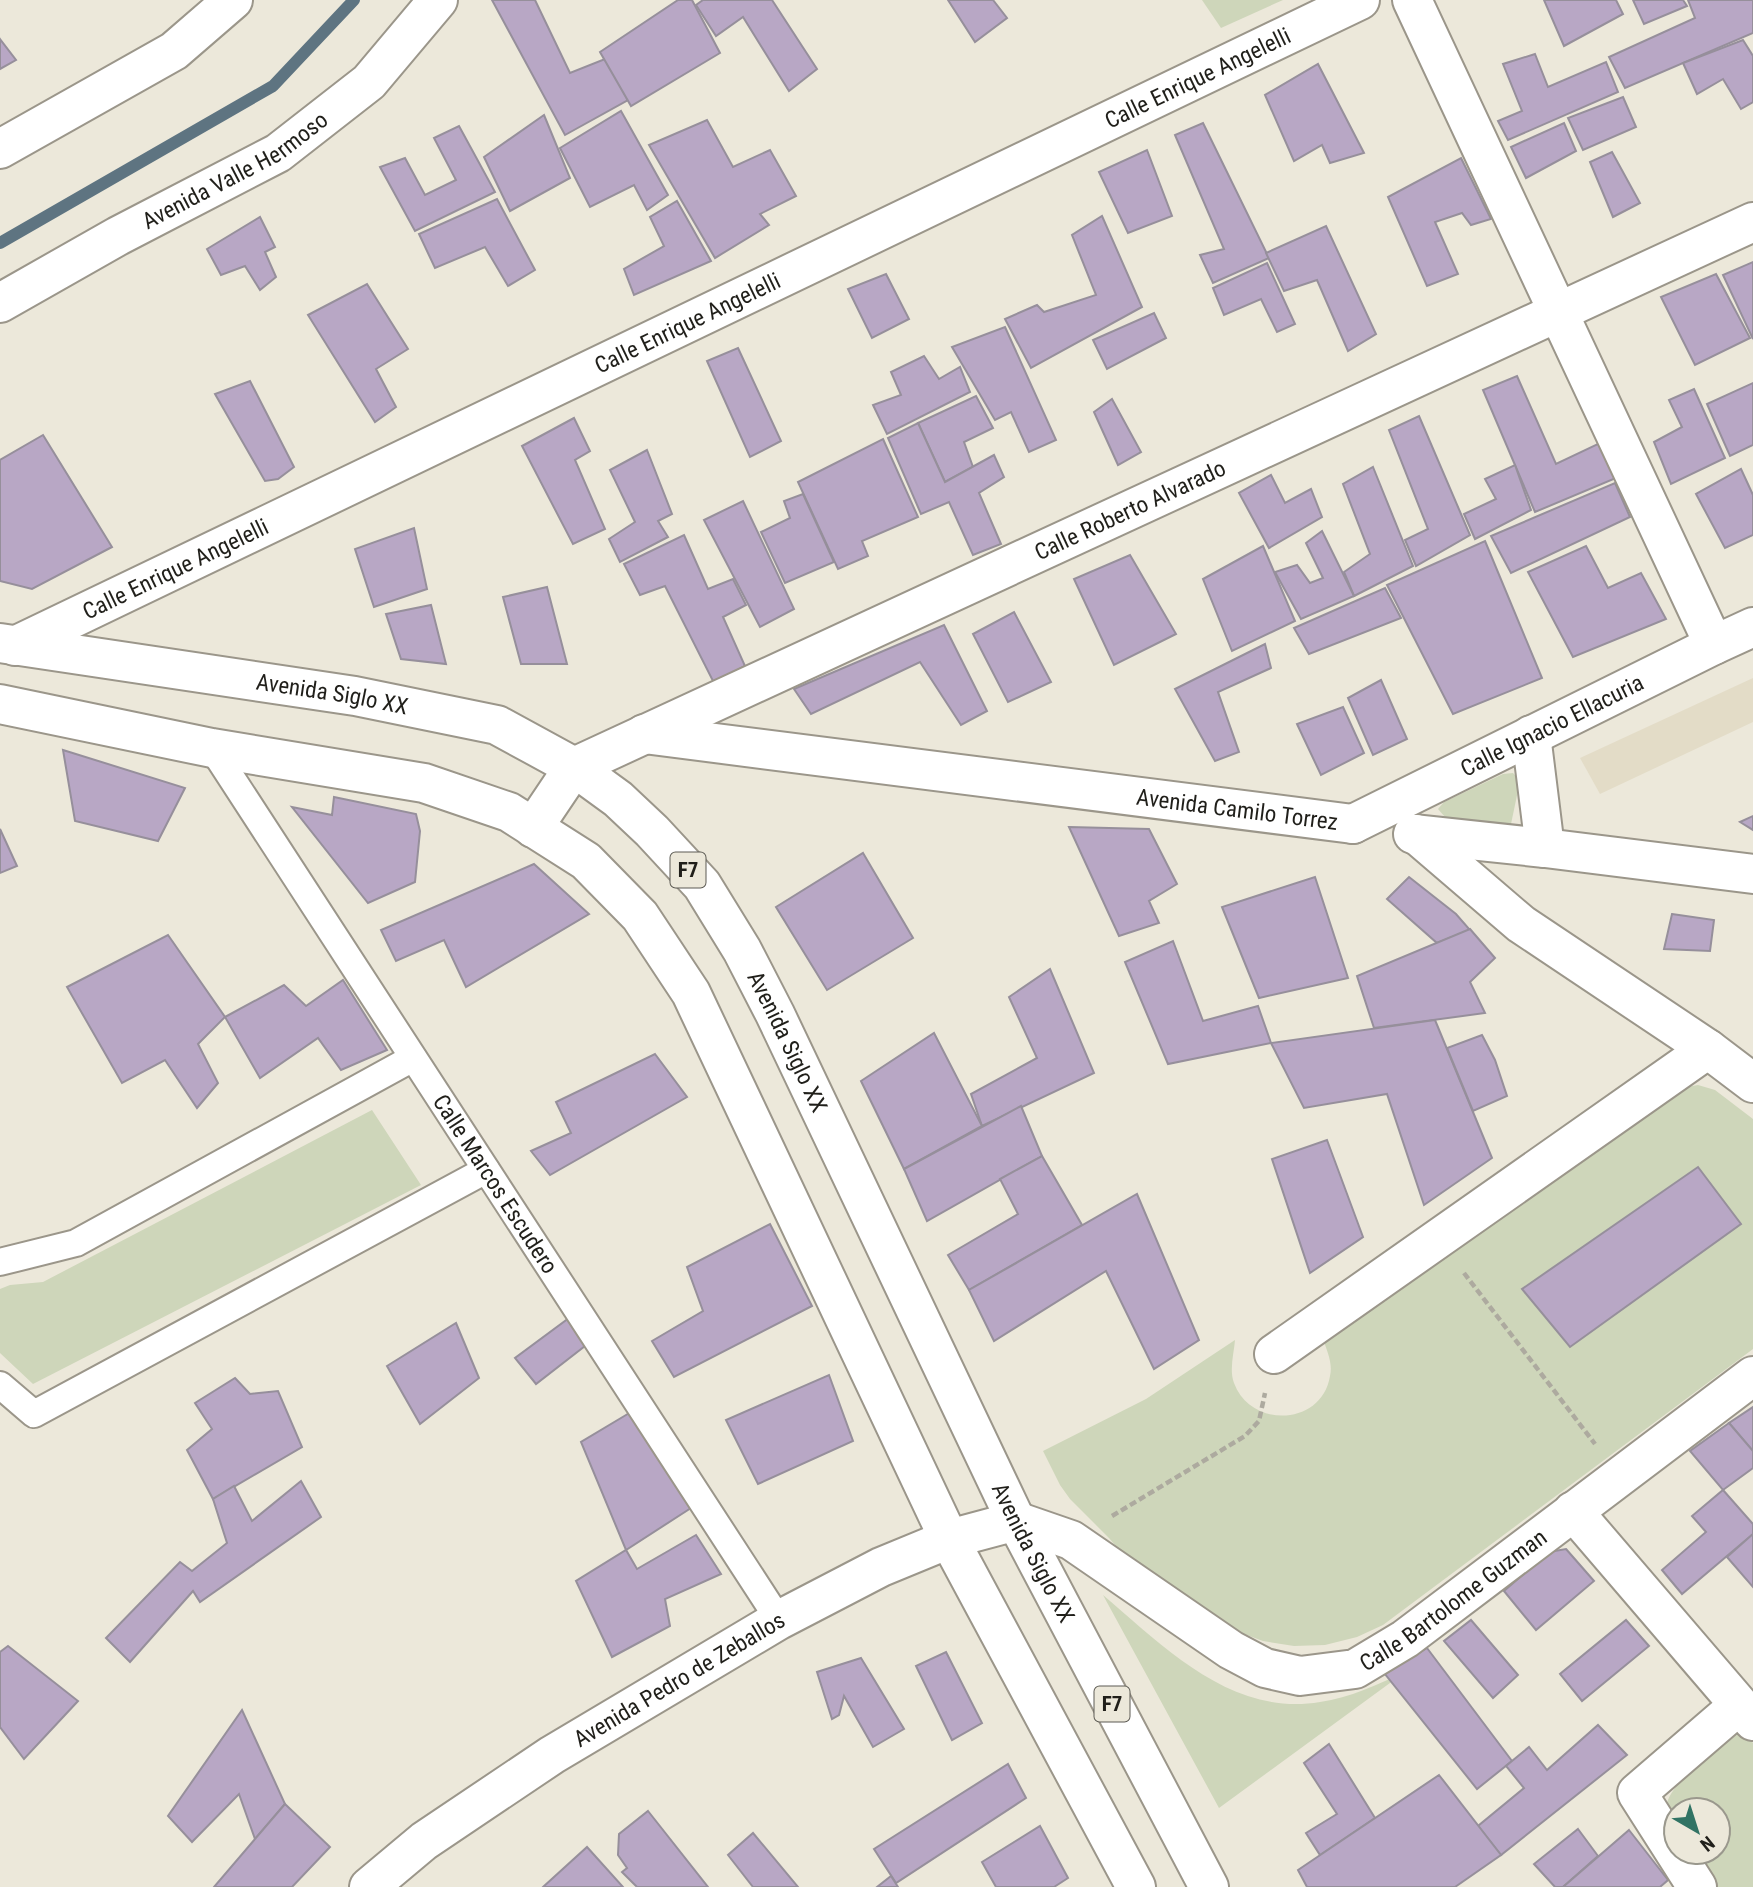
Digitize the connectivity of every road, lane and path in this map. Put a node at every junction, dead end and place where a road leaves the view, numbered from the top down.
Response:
1 (233, 0) edge
2 (438, 0) edge
3 (1360, 0) edge
4 (1412, 0) edge
5 (0, 149) edge
6 (1753, 222) edge
7 (0, 303) edge
8 (1558, 312) junction
9 (1753, 627) edge
10 (7, 644) edge
11 (1714, 645) junction
12 (0, 704) edge
13 (644, 734) junction
14 (1531, 735) junction
15 (212, 748) junction
16 (574, 767) junction
17 (1353, 824) junction
18 (533, 828) junction
19 (1416, 834) junction
20 (1545, 848) junction
21 (1753, 874) edge
22 (1708, 1049) junction
23 (413, 1058) junction
24 (1753, 1083) edge
25 (486, 1170) junction
26 (1438, 1238) junction
27 (0, 1262) edge
28 (1274, 1354) joint
29 (1753, 1376) edge
30 (0, 1385) edge
31 (1620, 1476) junction
32 (1573, 1511) junction
33 (1016, 1521) junction
34 (949, 1539) junction
35 (1071, 1540) junction
36 (779, 1620) junction
37 (1745, 1713) edge
38 (369, 1887) edge
39 (1136, 1887) edge
40 (1209, 1887) edge
41 (1697, 1887) edge

1 - 5 main road
2 - 7 main road, Avenida Valle Hermoso
3 - 10 main road, Calle Enrique Angelelli
4 - 8 main road
6 - 8 main road, Calle Roberto Alvarado
8 - 11 main road
8 - 13 main road, Calle Roberto Alvarado
9 - 11 main road, Calle Ignacio Ellacuria
10 - 16 main road, Avenida Siglo XX / F7
11 - 14 main road, Calle Ignacio Ellacuria
12 - 15 main road
13 - 16 main road, Calle Roberto Alvarado
13 - 17 main road, Avenida Camilo Torrez
14 - 17 main road, Calle Ignacio Ellacuria
14 - 20 main road
15 - 18 main road
15 - 23 lane, Calle Marcos Escudero
16 - 18 main road
16 - 33 main road, Avenida Siglo XX / F7
17 - 19 main road, Avenida Camilo Torrez
18 - 34 main road
19 - 20 main road, Avenida Camilo Torrez
19 - 22 main road
20 - 21 main road, Avenida Camilo Torrez
22 - 24 main road
22 - 26 main road
23 - 25 lane, Calle Marcos Escudero
23 - 27 lane
25 - 30 lane
25 - 36 lane, Calle Marcos Escudero
26 - 28 main road
26 - 31 path
28 - 35 path
29 - 31 main road, Calle Bartolome Guzman
31 - 32 main road, Calle Bartolome Guzman
32 - 35 main road, Calle Bartolome Guzman
32 - 37 main road
33 - 34 main road, Avenida Pedro de Zeballos
33 - 35 main road, Calle Bartolome Guzman
33 - 40 main road, Avenida Siglo XX / F7
34 - 36 main road, Avenida Pedro de Zeballos
34 - 39 main road
36 - 38 main road, Avenida Pedro de Zeballos
37 - 41 main road

